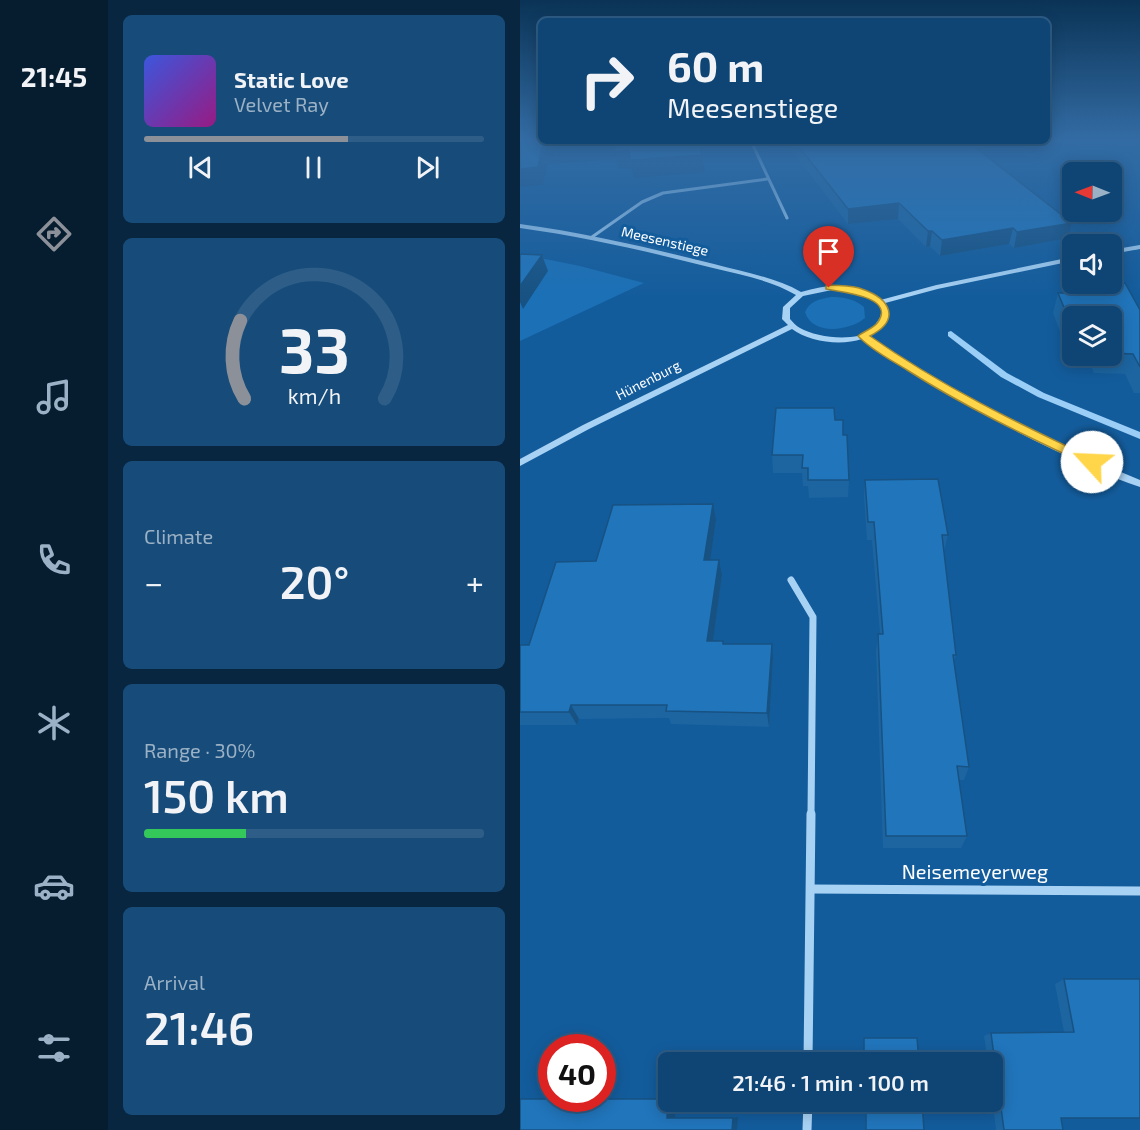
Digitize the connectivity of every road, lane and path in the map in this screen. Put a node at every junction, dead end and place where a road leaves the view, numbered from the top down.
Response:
1 (672, 192) edge
2 (774, 192) edge
3 (787, 218) dead end
4 (520, 226) edge
5 (592, 237) junction
6 (1140, 247) edge
7 (1122, 250) edge
8 (1062, 261) edge
9 (801, 294) junction
10 (881, 302) junction
11 (791, 327) junction
12 (863, 336) junction
13 (520, 464) edge
14 (1140, 484) edge
15 (791, 580) dead end
16 (811, 889) junction
17 (1140, 891) edge
18 (808, 1052) edge
19 (808, 1112) edge
20 (807, 1130) edge

1 - 5 street
2 - 3 street
4 - 5 street, Meesenstiege
5 - 9 street, Meesenstiege
6 - 7 street
8 - 10 street
9 - 10 street
9 - 11 street
10 - 12 street
11 - 12 street
11 - 13 street, Hünenburg
12 - 14 street
15 - 16 street
16 - 17 street, Neisemeyerweg
16 - 18 street
19 - 20 street

